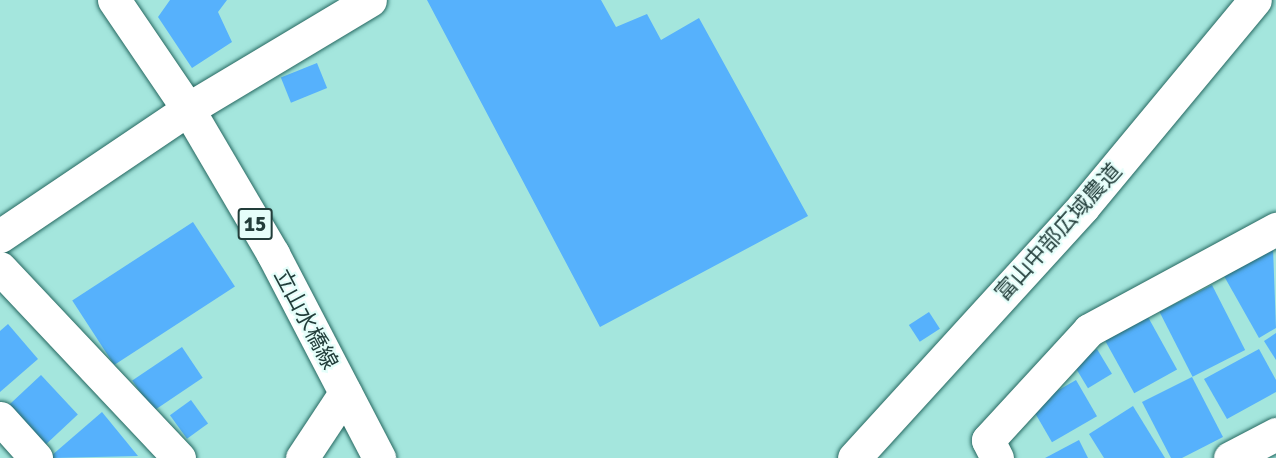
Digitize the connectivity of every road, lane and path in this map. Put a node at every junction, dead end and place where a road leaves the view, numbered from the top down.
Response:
1 (114, 0) edge
2 (370, 0) edge
3 (1255, 0) edge
4 (339, 8) edge
5 (188, 109) junction
6 (1276, 229) edge
7 (0, 236) edge
8 (0, 268) edge
9 (345, 393) junction
10 (0, 418) edge
11 (1276, 434) edge
12 (36, 458) edge
13 (179, 458) edge
14 (302, 458) edge
15 (379, 458) edge
16 (854, 458) edge
17 (997, 458) edge
18 (1230, 458) edge

1 - 5 street, 立山水橋線 / 15
2 - 4 street
3 - 16 street, 富山中部広域農道
4 - 5 street
5 - 7 street
5 - 9 street, 立山水橋線 / 15
6 - 17 street
8 - 13 street
9 - 14 street
9 - 15 street, 立山水橋線 / 15
10 - 12 street
11 - 18 street

